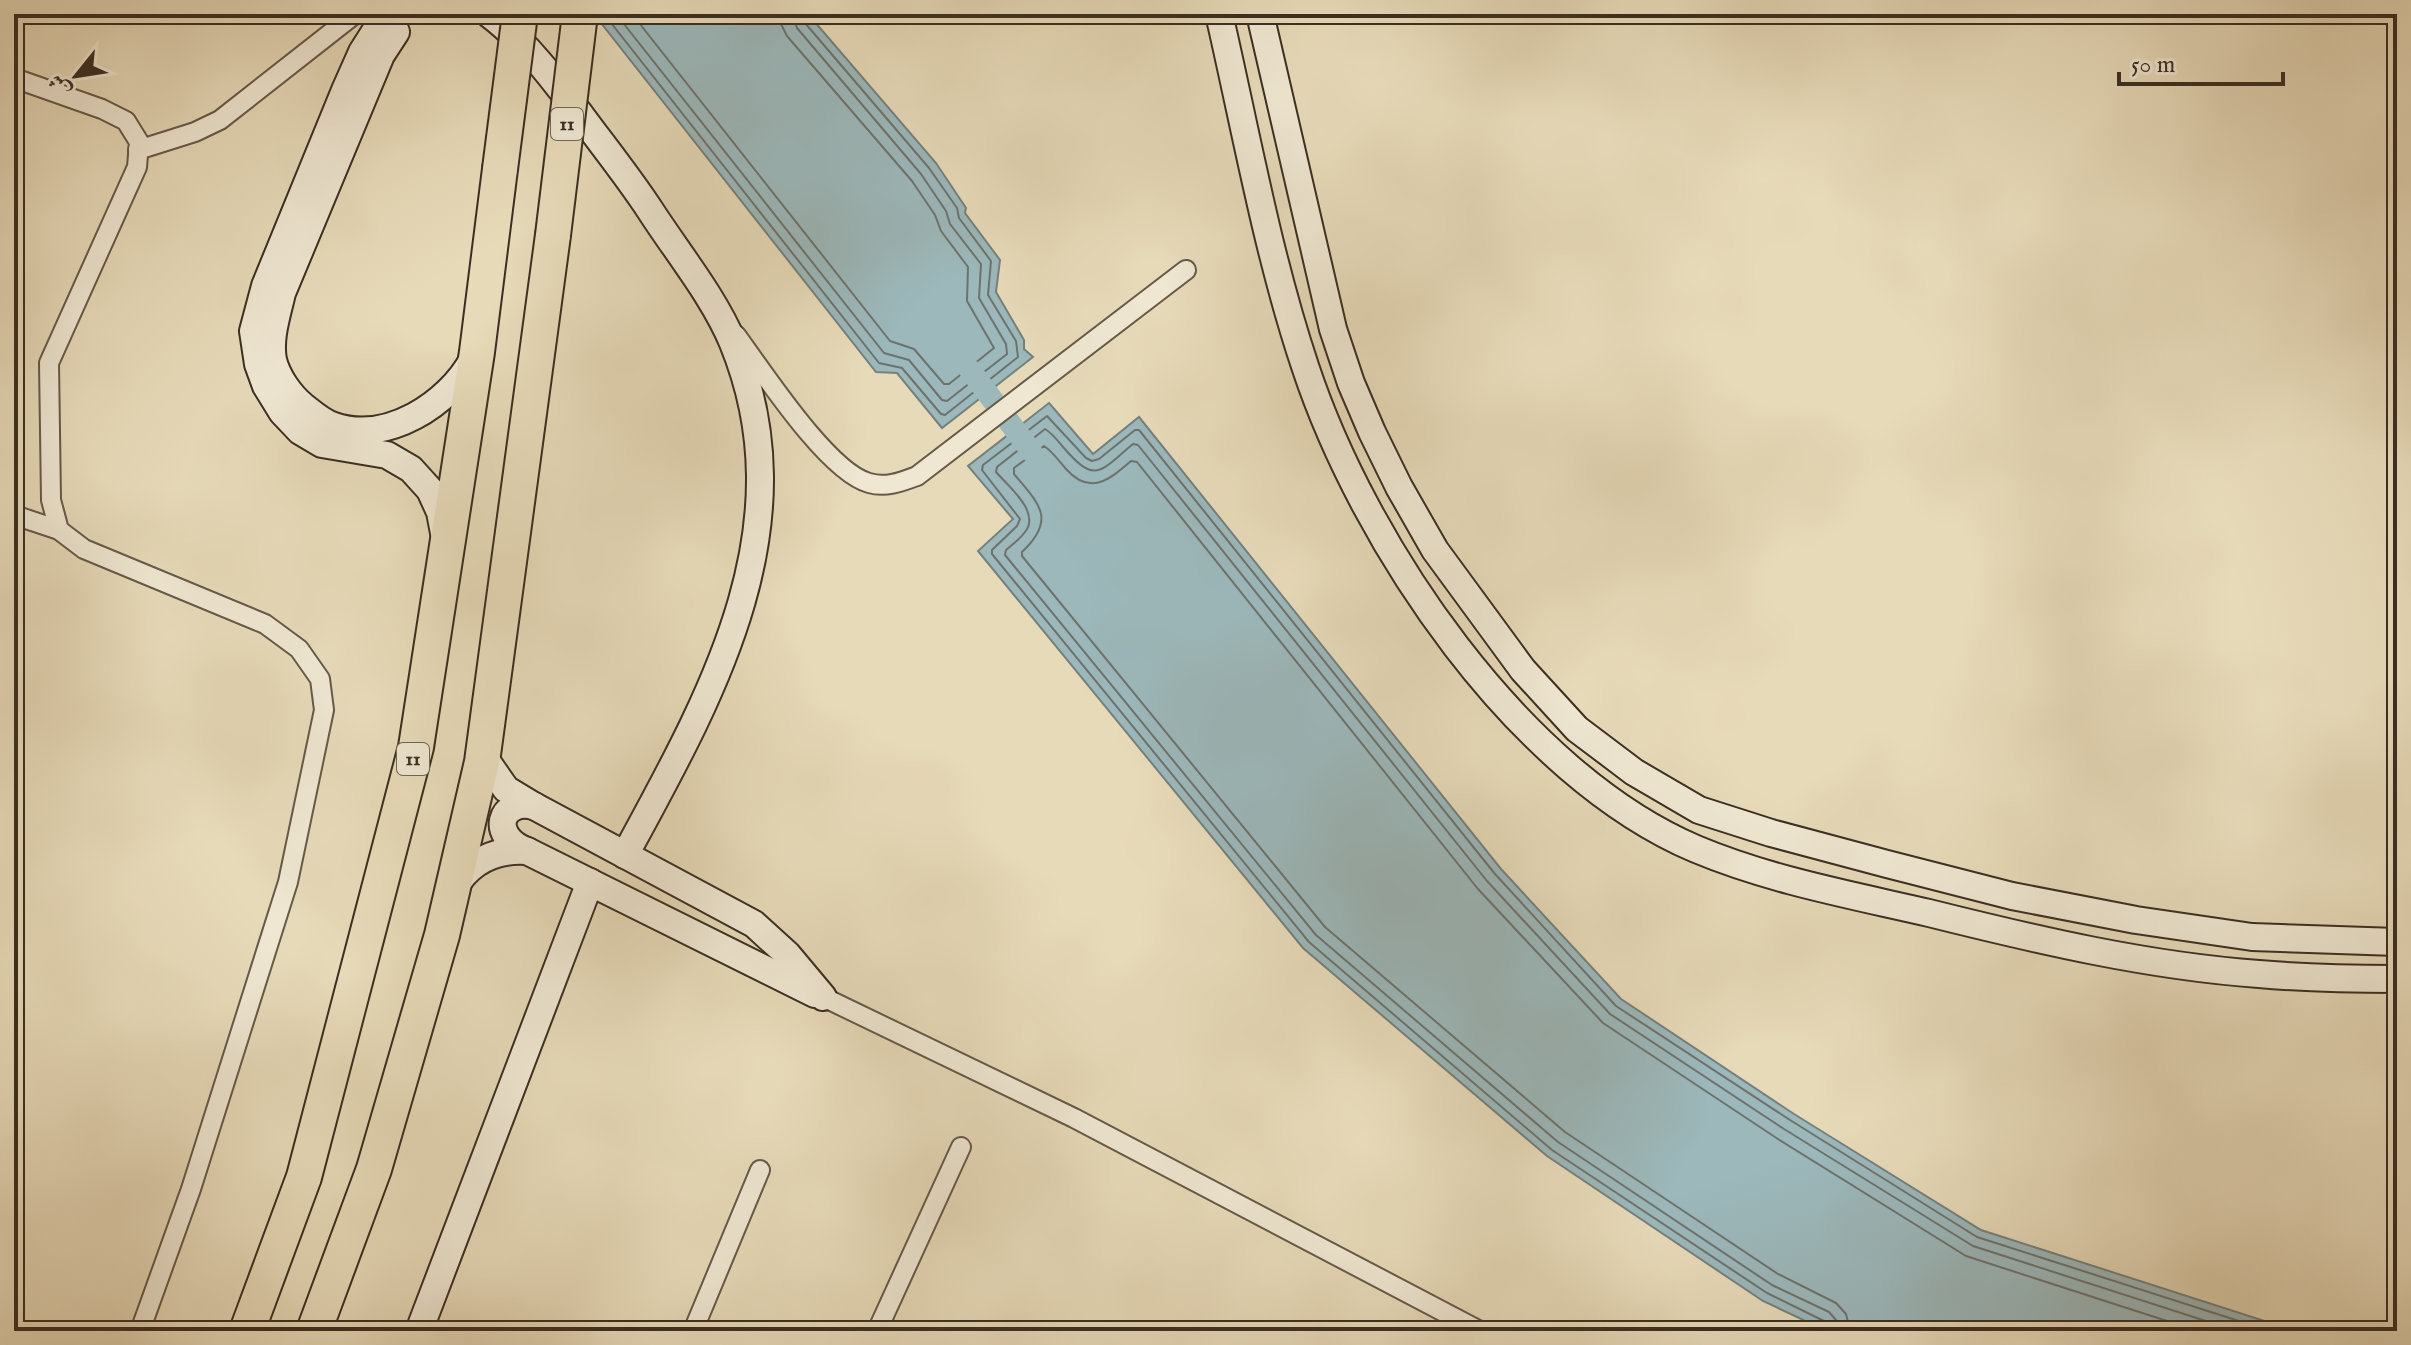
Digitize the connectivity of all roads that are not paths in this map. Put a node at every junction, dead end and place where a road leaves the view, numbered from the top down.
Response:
1 (355, 14) edge
2 (397, 14) edge
3 (411, 14) edge
4 (489, 14) edge
5 (520, 14) edge
6 (580, 14) edge
7 (1219, 14) edge
8 (1260, 14) edge
9 (14, 78) edge
10 (138, 150) junction
11 (1186, 270) dead end
12 (720, 314) junction
13 (477, 352) junction
14 (14, 515) edge
15 (59, 530) junction
16 (446, 542) junction
17 (483, 756) junction
18 (534, 806) junction
19 (527, 851) junction
20 (625, 855) junction
21 (590, 882) junction
22 (452, 891) junction
23 (2397, 942) edge
24 (2397, 979) edge
25 (823, 997) junction
26 (961, 1147) dead end
27 (760, 1170) dead end
28 (140, 1331) edge
29 (247, 1331) edge
30 (314, 1331) edge
31 (419, 1331) edge
32 (693, 1331) edge
33 (877, 1331) edge
34 (1480, 1331) edge

1 - 10 street
2 - 16 main road
3 - 13 main road
4 - 12 main road
5 - 13 highway, 11, bridge
6 - 17 highway, 11, bridge
7 - 24 main road
8 - 23 main road
9 - 10 street
10 - 15 street
11 - 12 street
12 - 20 main road
13 - 16 highway, 11
14 - 15 street
15 - 28 street
16 - 29 highway, 11
17 - 18 main road
17 - 22 highway, 11
18 - 19 main road
18 - 20 main road
19 - 21 main road
19 - 22 main road
20 - 25 main road
21 - 25 main road
21 - 31 main road
22 - 30 highway, 11
25 - 34 street
26 - 33 street
27 - 32 street

